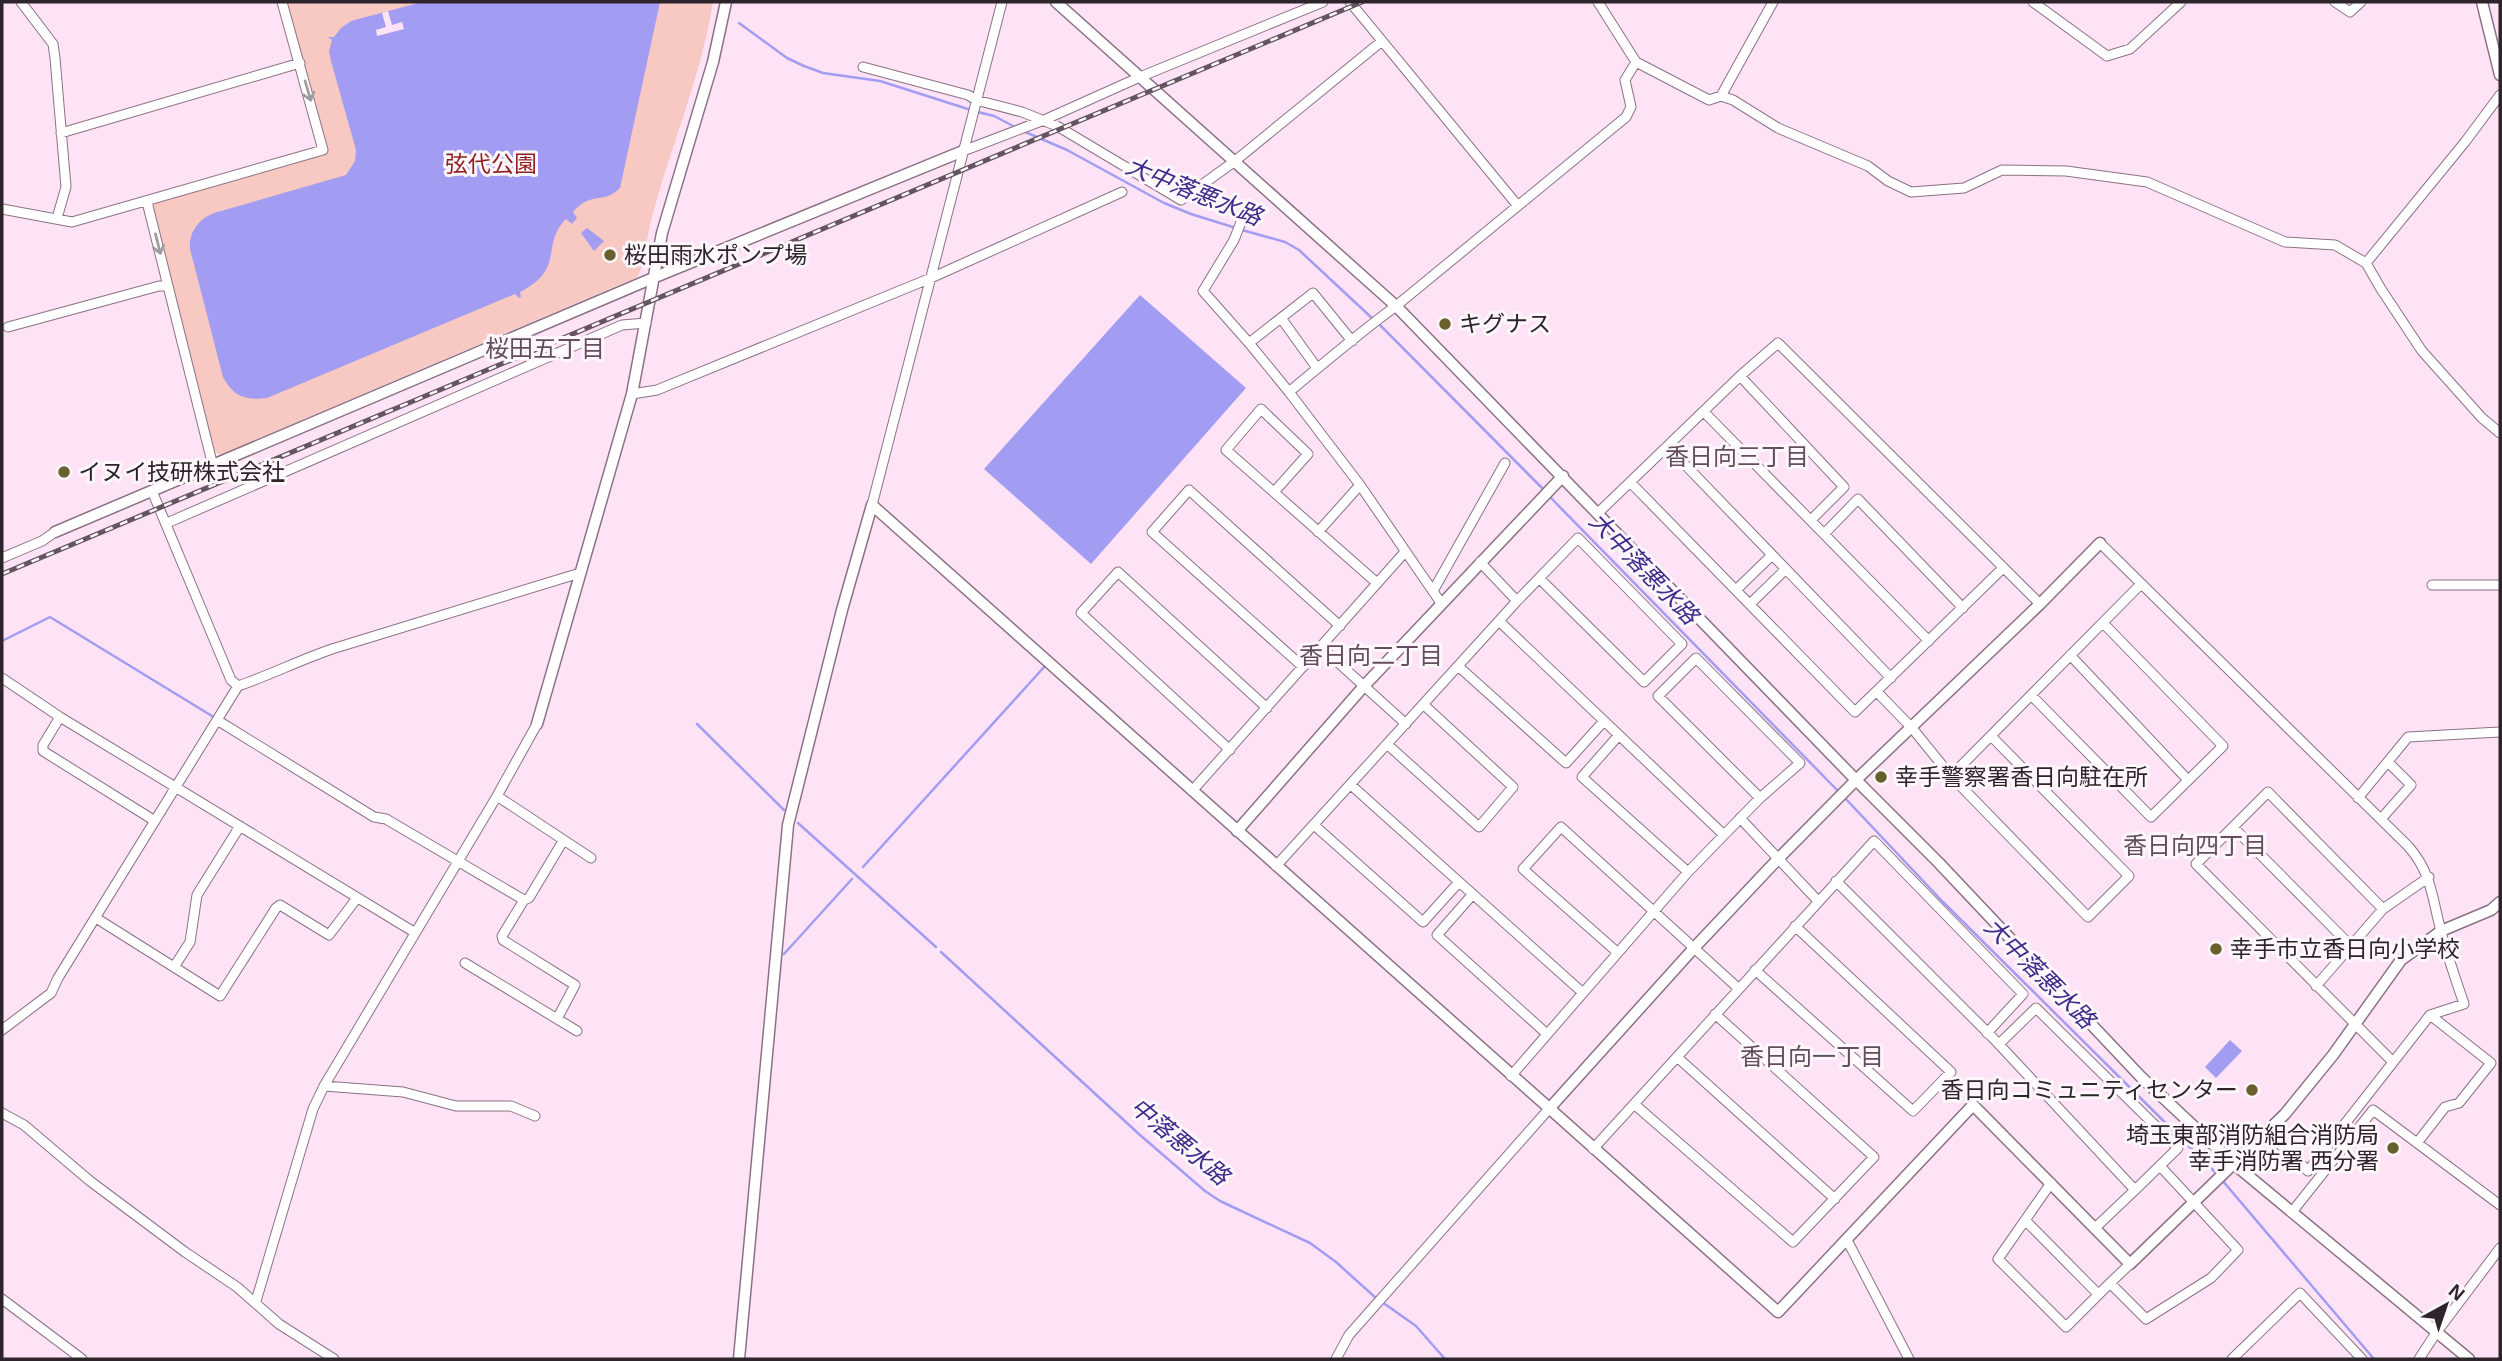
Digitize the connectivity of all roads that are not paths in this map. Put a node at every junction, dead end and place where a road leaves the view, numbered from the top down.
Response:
1 (22, 2) edge
2 (282, 2) edge
3 (726, 2) edge
4 (1002, 2) edge
5 (1056, 2) edge
6 (1323, 2) edge
7 (1350, 2) edge
8 (1598, 2) edge
9 (1773, 2) edge
10 (2033, 2) edge
11 (2181, 2) edge
12 (2335, 2) edge
13 (2361, 2) edge
14 (2482, 2) edge
15 (1382, 41) junction
16 (1636, 62) junction
17 (300, 63) junction
18 (863, 67) dead end
19 (2500, 75) edge
20 (1140, 77) junction
21 (2500, 95) edge
22 (1721, 96) junction
23 (976, 102) junction
24 (1040, 121) junction
25 (61, 133) junction
26 (963, 151) junction
27 (1235, 160) junction
28 (1122, 192) dead end
29 (147, 202) junction
30 (1518, 206) junction
31 (2, 209) edge
32 (57, 218) junction
33 (1241, 222) dead end
34 (2366, 263) junction
35 (653, 278) junction
36 (931, 278) junction
37 (166, 286) junction
38 (1396, 306) junction
39 (1281, 318) junction
40 (646, 324) junction
41 (8, 327) dead end
42 (1352, 341) junction
43 (1248, 343) junction
44 (1318, 368) junction
45 (1740, 376) junction
46 (1289, 392) junction
47 (632, 394) junction
48 (1704, 412) junction
49 (2500, 433) edge
50 (1668, 447) junction
51 (1505, 463) dead end
52 (212, 466) junction
53 (1563, 476) junction
54 (1631, 483) junction
55 (1360, 485) junction
56 (152, 491) junction
57 (1274, 492) junction
58 (872, 505) junction
59 (1598, 513) junction
60 (1811, 520) junction
61 (167, 523) junction
62 (55, 532) joint
63 (1318, 532) junction
64 (1824, 534) junction
65 (2100, 543) joint
66 (1405, 552) junction
67 (1772, 555) junction
68 (2, 558) edge
69 (1480, 562) junction
70 (2003, 568) junction
71 (1786, 569) junction
72 (580, 573) junction
73 (1540, 579) junction
74 (1377, 583) junction
75 (2141, 584) junction
76 (2432, 585) dead end
77 (2500, 585) edge
78 (1736, 590) junction
79 (1433, 591) junction
80 (1517, 601) junction
81 (1441, 603) junction
82 (1750, 604) junction
83 (2040, 604) junction
84 (1963, 608) junction
85 (1499, 621) junction
86 (2103, 623) junction
87 (1340, 626) junction
88 (1929, 641) junction
89 (1321, 646) junction
90 (2070, 655) junction
91 (1458, 666) junction
92 (1303, 667) junction
93 (2, 678) edge
94 (1891, 678) junction
95 (238, 686) junction
96 (1364, 686) junction
97 (1877, 692) junction
98 (2031, 695) junction
99 (1424, 705) junction
100 (1267, 708) junction
101 (60, 717) junction
102 (217, 720) junction
103 (1604, 721) junction
104 (537, 724) joint
105 (1406, 724) junction
106 (1912, 728) junction
107 (2500, 732) edge
108 (1619, 735) junction
109 (1991, 736) junction
110 (1388, 745) junction
111 (1230, 750) junction
112 (2388, 762) junction
113 (1951, 776) junction
114 (1856, 780) junction
115 (2188, 780) junction
116 (1351, 785) junction
117 (176, 787) junction
118 (1192, 791) junction
119 (497, 796) junction
120 (1760, 798) junction
121 (2358, 798) junction
122 (1740, 818) junction
123 (2381, 819) junction
124 (155, 821) junction
125 (1314, 825) junction
126 (240, 826) junction
127 (2233, 827) junction
128 (1237, 831) junction
129 (1724, 835) junction
130 (563, 841) junction
131 (591, 858) dead end
132 (1778, 859) junction
133 (458, 860) junction
134 (1276, 866) junction
135 (1688, 872) junction
136 (2428, 877) junction
137 (1836, 881) junction
138 (1459, 882) junction
139 (1473, 894) junction
140 (357, 898) junction
141 (524, 900) junction
142 (1818, 901) junction
143 (2500, 902) edge
144 (2383, 909) junction
145 (1653, 912) junction
146 (96, 918) junction
147 (1795, 926) junction
148 (2441, 931) junction
149 (414, 932) junction
150 (2351, 946) junction
151 (1694, 948) junction
152 (1617, 952) junction
153 (465, 963) dead end
154 (174, 967) junction
155 (1755, 970) junction
156 (2316, 986) junction
157 (1738, 988) junction
158 (1583, 993) junction
159 (1715, 1014) junction
160 (2430, 1015) junction
161 (557, 1019) junction
162 (2355, 1024) junction
163 (2, 1030) edge
164 (577, 1031) dead end
165 (1987, 1033) junction
166 (1547, 1034) junction
167 (1999, 1044) junction
168 (1676, 1057) junction
169 (2393, 1062) junction
170 (1511, 1076) junction
171 (324, 1086) junction
172 (1634, 1104) junction
173 (1548, 1110) junction
174 (2, 1112) edge
175 (536, 1116) dead end
176 (2267, 1132) junction
177 (2417, 1143) junction
178 (1593, 1149) junction
179 (2234, 1164) junction
180 (2160, 1166) junction
181 (2051, 1183) junction
182 (2135, 1190) junction
183 (1835, 1199) junction
184 (2194, 1202) junction
185 (2500, 1205) edge
186 (2292, 1212) junction
187 (2025, 1220) junction
188 (2095, 1228) junction
189 (1847, 1240) junction
190 (2500, 1248) edge
191 (2130, 1264) junction
192 (2110, 1283) junction
193 (2098, 1294) junction
194 (2, 1298) edge
195 (256, 1301) junction
196 (2436, 1334) junction
197 (82, 1359) edge
198 (334, 1359) edge
199 (739, 1359) edge
200 (1336, 1359) edge
201 (1909, 1359) edge
202 (2232, 1359) edge
203 (2362, 1359) edge
204 (2420, 1359) edge
205 (2469, 1359) edge

1 - 25 street
2 - 17 street
3 - 35 street
4 - 23 street
5 - 20 street
6 - 20 street
7 - 15 street
8 - 16 street
9 - 22 street
10 - 11 street
12 - 13 street
14 - 19 street
15 - 27 street
15 - 30 street
16 - 22 street
16 - 30 street
17 - 25 street
17 -> 29 street
18 - 23 street
20 - 24 street
20 - 27 street
21 - 34 street
22 - 34 street
23 - 24 street
23 - 26 street
24 - 26 street
24 - 27 street
25 - 32 street
26 - 35 street
26 - 36 street
27 - 38 street
28 - 36 street
29 - 32 street
29 -> 37 street
30 - 38 street
31 - 32 street
33 - 43 street
34 - 49 street
35 - 40 street
35 - 52 street
36 - 47 street
36 - 58 street
37 - 41 street
37 - 52 street
38 - 42 street
38 - 53 street
39 - 42 street
39 - 43 street
39 - 44 street
40 - 47 street
40 - 61 street
42 - 44 street
43 - 46 street
44 - 46 street
45 - 48 street
45 - 60 street
45 - 70 street
46 - 55 street
47 - 72 street
48 - 50 street
48 - 60 street
50 - 54 street
50 - 67 street
51 - 79 street
52 - 56 street
53 - 59 street
53 - 69 street
54 - 59 street
54 - 78 street
55 - 63 street
55 - 66 street
56 - 61 street
56 - 62 street
57 - 57 street
57 - 63 street
58 - 118 street
58 - 199 street
59 - 114 street
60 - 64 street
61 - 95 street
62 - 68 street
63 - 74 street
64 - 84 street
64 - 88 street
65 - 75 street
65 - 83 street
66 - 74 street
66 - 79 street
67 - 71 street
67 - 78 street
69 - 80 street
69 - 81 street
70 - 83 street
70 - 84 street
71 - 82 street
71 - 94 street
72 - 95 street
72 - 104 street
73 - 73 street
73 - 80 street
74 - 87 street
75 - 86 street
75 - 121 street
76 - 77 street
78 - 82 street
79 - 81 street
80 - 85 street
81 - 96 street
82 - 97 street
83 - 106 street
84 - 88 street
85 - 91 street
85 - 103 street
86 - 90 street
86 - 115 street
87 - 89 street
87 - 92 street
88 - 94 street
89 - 92 street
89 - 96 street
90 - 98 street
90 - 115 street
91 - 99 street
91 - 103 street
92 - 100 street
93 - 101 street
94 - 97 street
95 - 102 street
96 - 105 street
96 - 128 street
97 - 106 street
98 - 109 street
98 - 115 street
99 - 105 street
99 - 110 street
100 - 111 street
100 - 111 street
101 - 117 street
101 - 124 street
102 - 117 street
102 - 133 street
103 - 108 street
104 - 119 street
105 - 110 street
106 - 113 street
106 - 114 street
107 - 112 street
108 - 129 street
108 - 135 street
109 - 113 street
109 - 113 street
110 - 116 street
111 - 118 street
112 - 121 street
112 - 123 street
114 - 132 street
114 - 179 street
116 - 125 street
116 - 138 street
117 - 124 street
117 - 126 street
118 - 128 street
119 - 130 street
119 - 133 street
120 - 120 street
120 - 122 street
121 - 123 street
122 - 129 street
122 - 132 street
123 - 136 street
124 - 146 street
125 - 134 street
125 - 138 street
126 - 140 street
126 - 154 street
127 - 144 street
127 - 150 street
127 - 156 street
128 - 134 street
129 - 135 street
130 - 131 street
130 - 141 street
132 - 142 street
132 - 151 street
133 - 141 street
133 - 149 street
134 - 170 street
135 - 145 street
136 - 144 street
136 - 148 street
137 - 142 street
137 - 165 street
137 - 165 street
138 - 139 street
139 - 158 street
139 - 166 street
140 - 149 street
140 - 154 street
141 - 161 street
142 - 147 street
143 - 148 street
144 - 150 street
145 - 151 street
145 - 152 street
145 - 152 street
146 - 154 street
146 - 163 street
147 - 155 street
147 - 155 street
148 - 160 street
148 - 162 street
149 - 171 street
150 - 156 street
151 - 157 street
151 - 173 street
152 - 158 street
153 - 161 street
155 - 157 street
156 - 162 street
157 - 159 street
158 - 166 street
159 - 168 street
159 - 183 street
160 - 169 street
160 - 177 street
161 - 164 street
162 - 169 street
162 - 176 street
165 - 167 street
166 - 170 street
167 - 180 street
167 - 182 street
168 - 172 street
168 - 183 street
169 - 176 street
170 - 173 street
171 - 175 street
171 - 195 street
172 - 178 street
172 - 183 street
173 - 178 street
173 - 200 street
174 - 195 street
176 - 179 street
177 - 185 street
177 - 186 street
178 - 189 street
179 - 184 street
179 - 186 street
180 - 182 street
180 - 184 street
181 - 187 street
181 - 188 street
181 - 189 street
182 - 188 street
184 - 191 street
184 - 192 street
186 - 196 street
187 - 193 street
187 - 193 street
188 - 191 street
189 - 201 street
190 - 196 street
191 - 192 street
192 - 193 street
194 - 197 street
195 - 198 street
196 - 204 street
196 - 205 street
202 - 203 street

